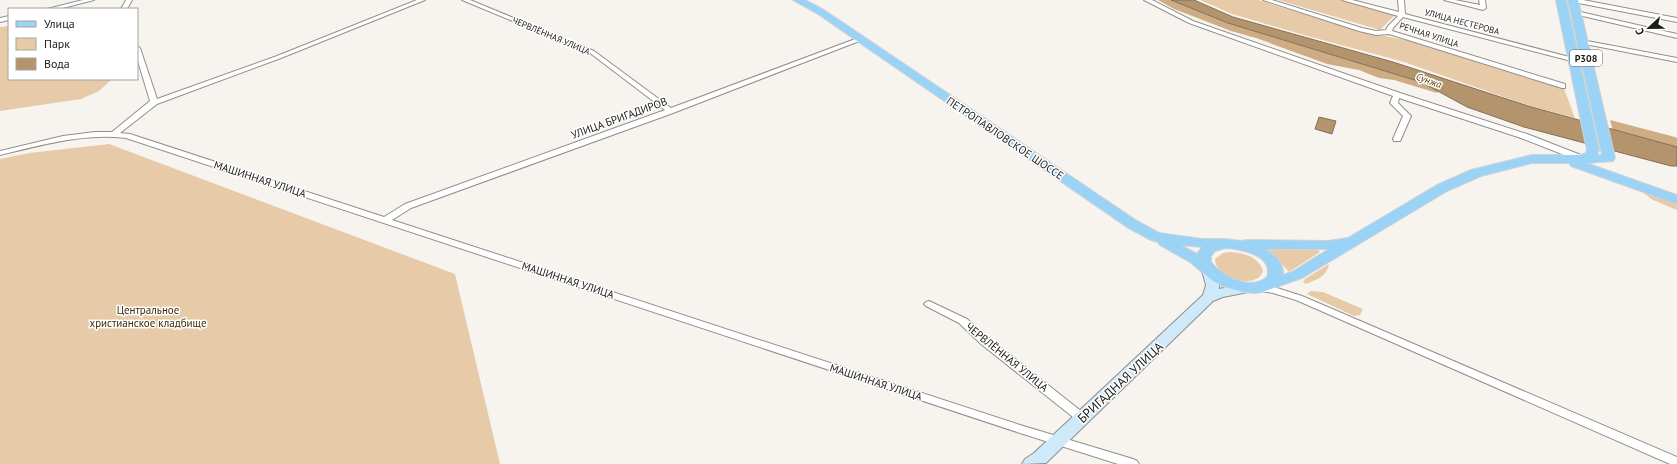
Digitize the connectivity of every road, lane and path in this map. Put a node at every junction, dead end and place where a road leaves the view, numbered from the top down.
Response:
1 (91, 0) edge
2 (422, 0) edge
3 (465, 0) edge
4 (798, 0) edge
5 (1147, 0) edge
6 (1266, 0) edge
7 (1345, 0) edge
8 (1401, 0) edge
9 (1447, 0) edge
10 (1482, 0) edge
11 (1561, 0) edge
12 (1572, 0) edge
13 (55, 8) edge
14 (1576, 13) junction
15 (1402, 15) junction
16 (1677, 20) edge
17 (1389, 32) junction
18 (1677, 36) edge
19 (860, 39) junction
20 (1582, 42) junction
21 (138, 51) edge
22 (1575, 60) junction
23 (1677, 60) edge
24 (1562, 86) dead end
25 (1397, 95) junction
26 (154, 102) junction
27 (670, 111) junction
28 (115, 133) junction
29 (1397, 139) dead end
30 (0, 153) edge
31 (1588, 154) junction
32 (1609, 155) junction
33 (1563, 159) junction
34 (1610, 176) junction
35 (1632, 178) junction
36 (1677, 194) edge
37 (1677, 200) edge
38 (386, 220) junction
39 (1156, 237) junction
40 (1352, 242) junction
41 (1229, 244) junction
42 (1209, 271) junction
43 (1280, 275) junction
44 (1256, 287) junction
45 (1208, 298) junction
46 (1299, 298) junction
47 (929, 304) dead end
48 (1082, 418) junction
49 (1058, 440) junction
50 (1677, 462) edge
51 (1031, 464) edge
52 (1133, 464) edge

1 - 13 street
2 - 26 street
3 - 27 street, ЧЕРВЛЁННАЯ УЛИЦА
4 - 19 main road, ПЕТРОПАВЛОВСКОЕ ШОССЕ
5 - 25 street
6 - 17 street, РЕЧНАЯ УЛИЦА
7 - 15 street, УЛИЦА НЕСТЕРОВА
8 - 15 street
9 - 10 street
11 - 22 main road, P308
12 - 14 main road, P308
12 - 16 street
14 - 18 street
14 - 20 main road, P308
15 - 17 street
15 - 22 street, УЛИЦА НЕСТЕРОВА
17 - 24 street, РЕЧНАЯ УЛИЦА
19 - 27 street, УЛИЦА БРИГАДИРОВ
19 - 39 main road, ПЕТРОПАВЛОВСКОЕ ШОССЕ
20 - 23 street
20 - 32 main road, P308
21 - 26 street
22 - 31 main road, P308
25 - 29 street
25 - 31 street
26 - 28 street
27 - 38 street, УЛИЦА БРИГАДИРОВ
28 - 30 street, МАШИННАЯ УЛИЦА
28 - 38 street, МАШИННАЯ УЛИЦА
31 - 32 main road, ПЕТРОПАВЛОВСКОЕ ШОССЕ
31 - 33 main road, ПЕТРОПАВЛОВСКОЕ ШОССЕ
31 - 34 main road
31 - 35 main road
32 - 35 main road
33 - 34 main road
33 - 40 main road, ПЕТРОПАВЛОВСКОЕ ШОССЕ
34 - 37 main road
35 - 36 main road
38 - 49 street, МАШИННАЯ УЛИЦА
39 - 41 main road, ПЕТРОПАВЛОВСКОЕ ШОССЕ
39 - 42 main road
40 - 41 main road, ПЕТРОПАВЛОВСКОЕ ШОССЕ
40 - 43 main road
41 - 42 main road
41 - 43 main road
42 - 44 main road
42 - 45 main road
43 - 44 main road
43 - 46 street
44 - 45 main road
44 - 46 street
45 - 48 main road, БРИГАДНАЯ УЛИЦА
46 - 50 street
47 - 48 street, ЧЕРВЛЁННАЯ УЛИЦА
48 - 49 main road, БРИГАДНАЯ УЛИЦА
49 - 51 main road, БРИГАДНАЯ УЛИЦА
49 - 52 street, МАШИННАЯ УЛИЦА

